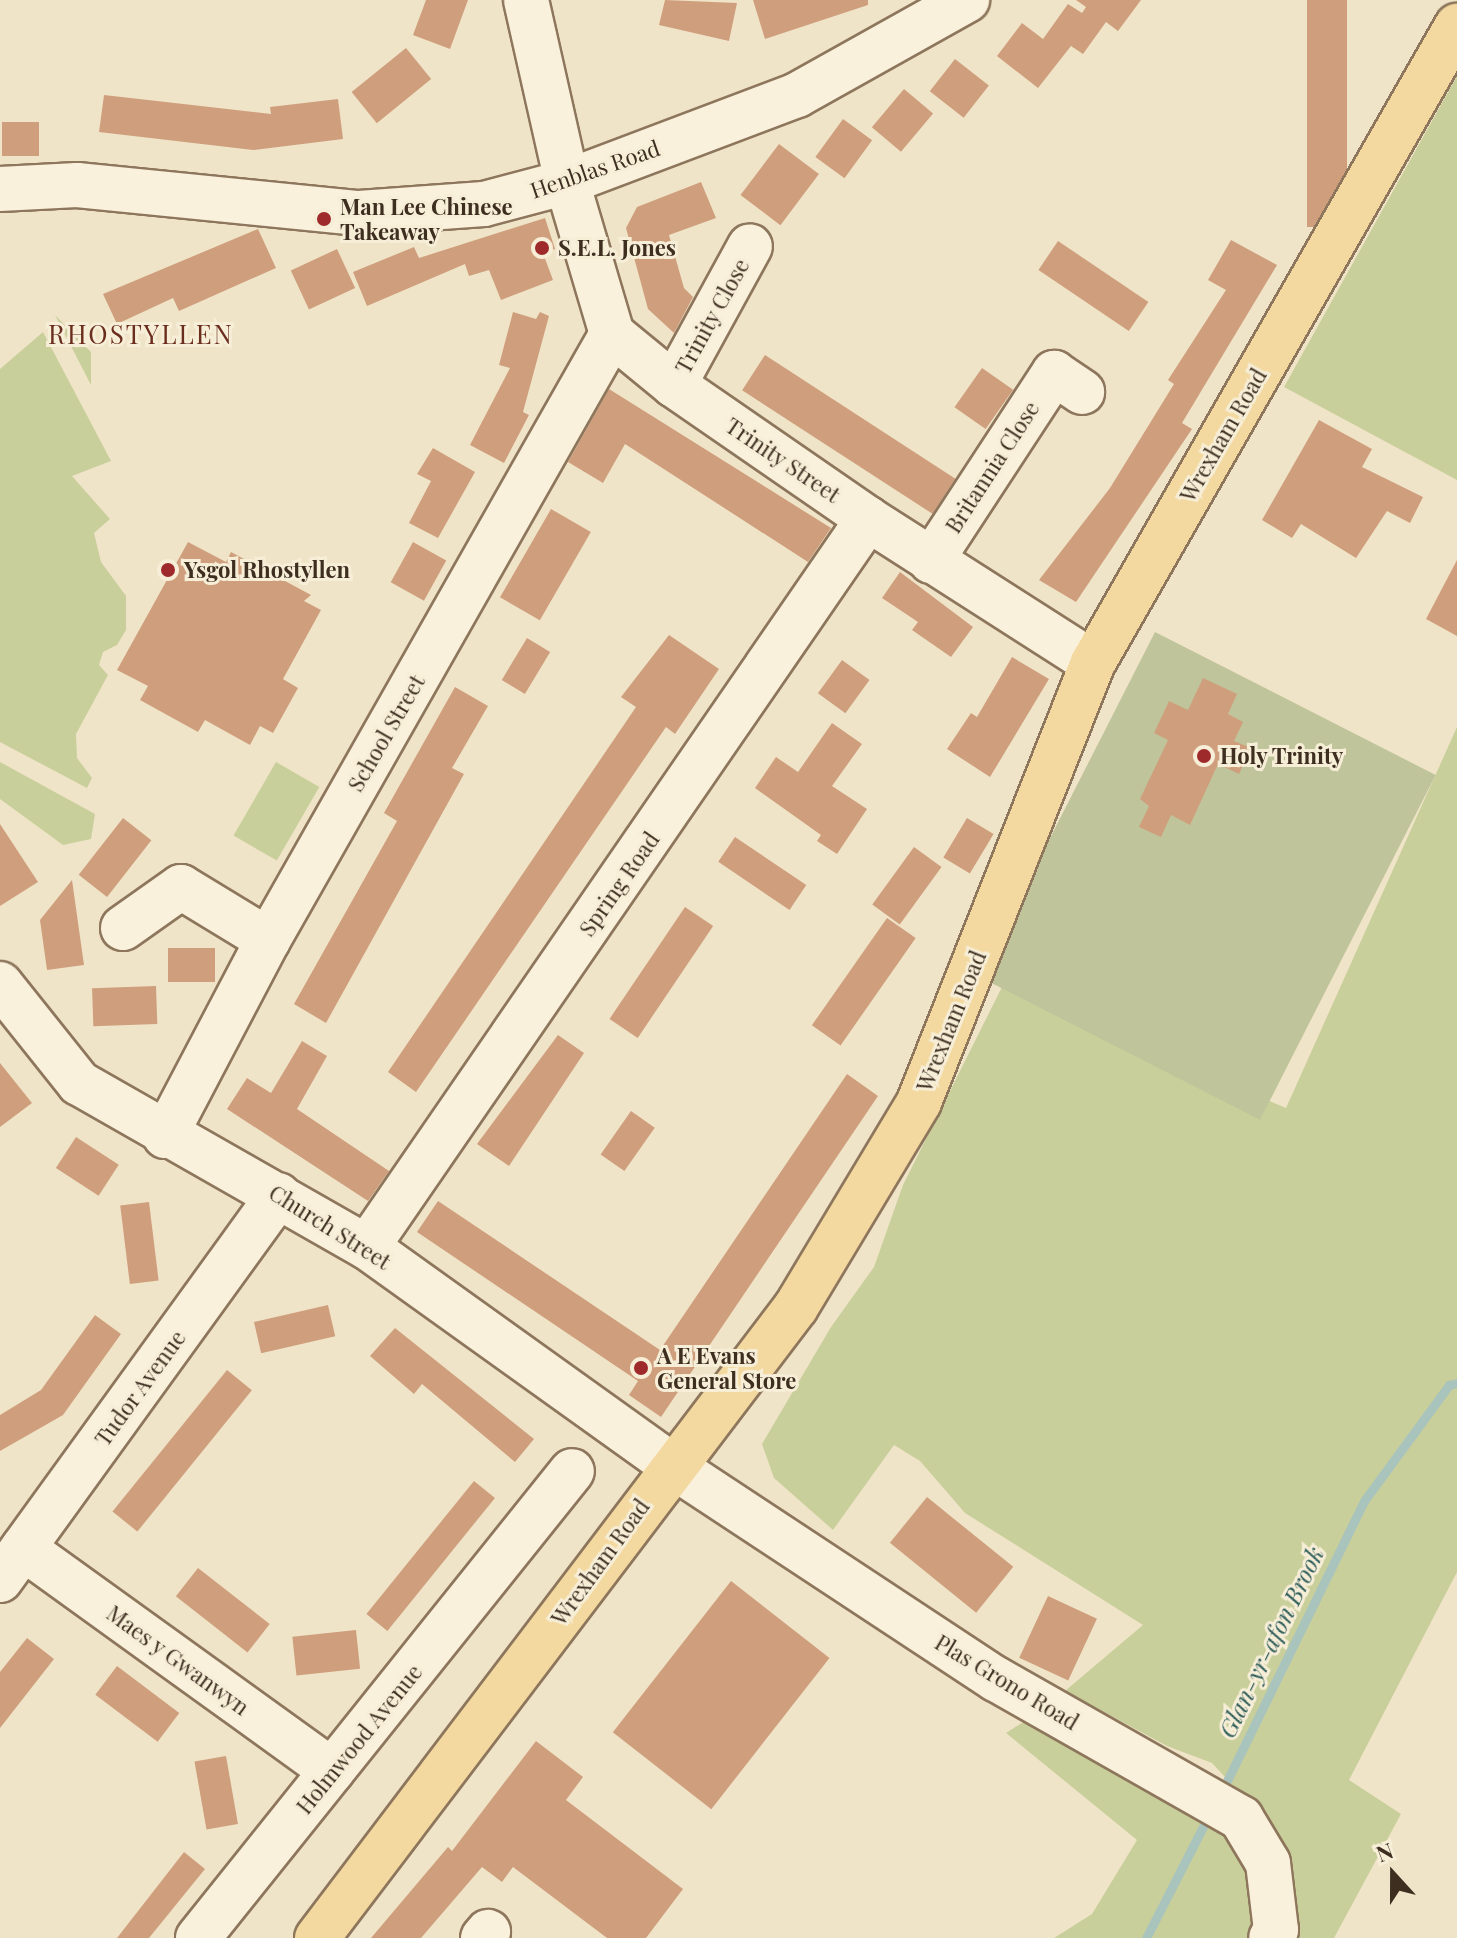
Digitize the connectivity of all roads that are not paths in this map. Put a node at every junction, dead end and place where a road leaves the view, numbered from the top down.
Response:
1 (526, 0) edge
2 (967, 0) edge
3 (1457, 26) edge
4 (567, 182) junction
5 (0, 189) edge
6 (750, 246) dead end
7 (612, 334) junction
8 (1054, 373) dead end
9 (674, 385) junction
10 (868, 519) junction
11 (931, 561) junction
12 (1093, 663) junction
13 (123, 928) dead end
14 (268, 940) junction
15 (0, 984) edge
16 (165, 1136) junction
17 (279, 1195) junction
18 (367, 1247) junction
19 (671, 1465) junction
20 (572, 1471) dead end
21 (12, 1564) edge
22 (332, 1771) junction
23 (198, 1938) edge
24 (317, 1938) edge
25 (1271, 1938) edge

1 - 4 street
2 - 4 street, Henblas Road
3 - 12 main road, Wrexham Road
4 - 5 street, Henblas Road
4 - 7 street
6 - 9 street, Trinity Close
7 - 9 street, Trinity Street
7 - 14 street, School Street
8 - 11 street, Britannia Close
9 - 10 street, Trinity Street
10 - 11 street, Trinity Street
10 - 18 street, Spring Road
11 - 12 street, Trinity Street
12 - 19 main road, Wrexham Road
13 - 14 street
14 - 16 street, School Street
15 - 16 street, Church Street
16 - 17 street, Church Street
17 - 18 street, Church Street
17 - 21 street, Tudor Avenue
18 - 19 street, Church Street
19 - 24 main road, Wrexham Road
19 - 25 street, Plas Grono Road
20 - 22 street, Holmwood Avenue
21 - 22 street, Maes y Gwanwyn
22 - 23 street, Holmwood Avenue

